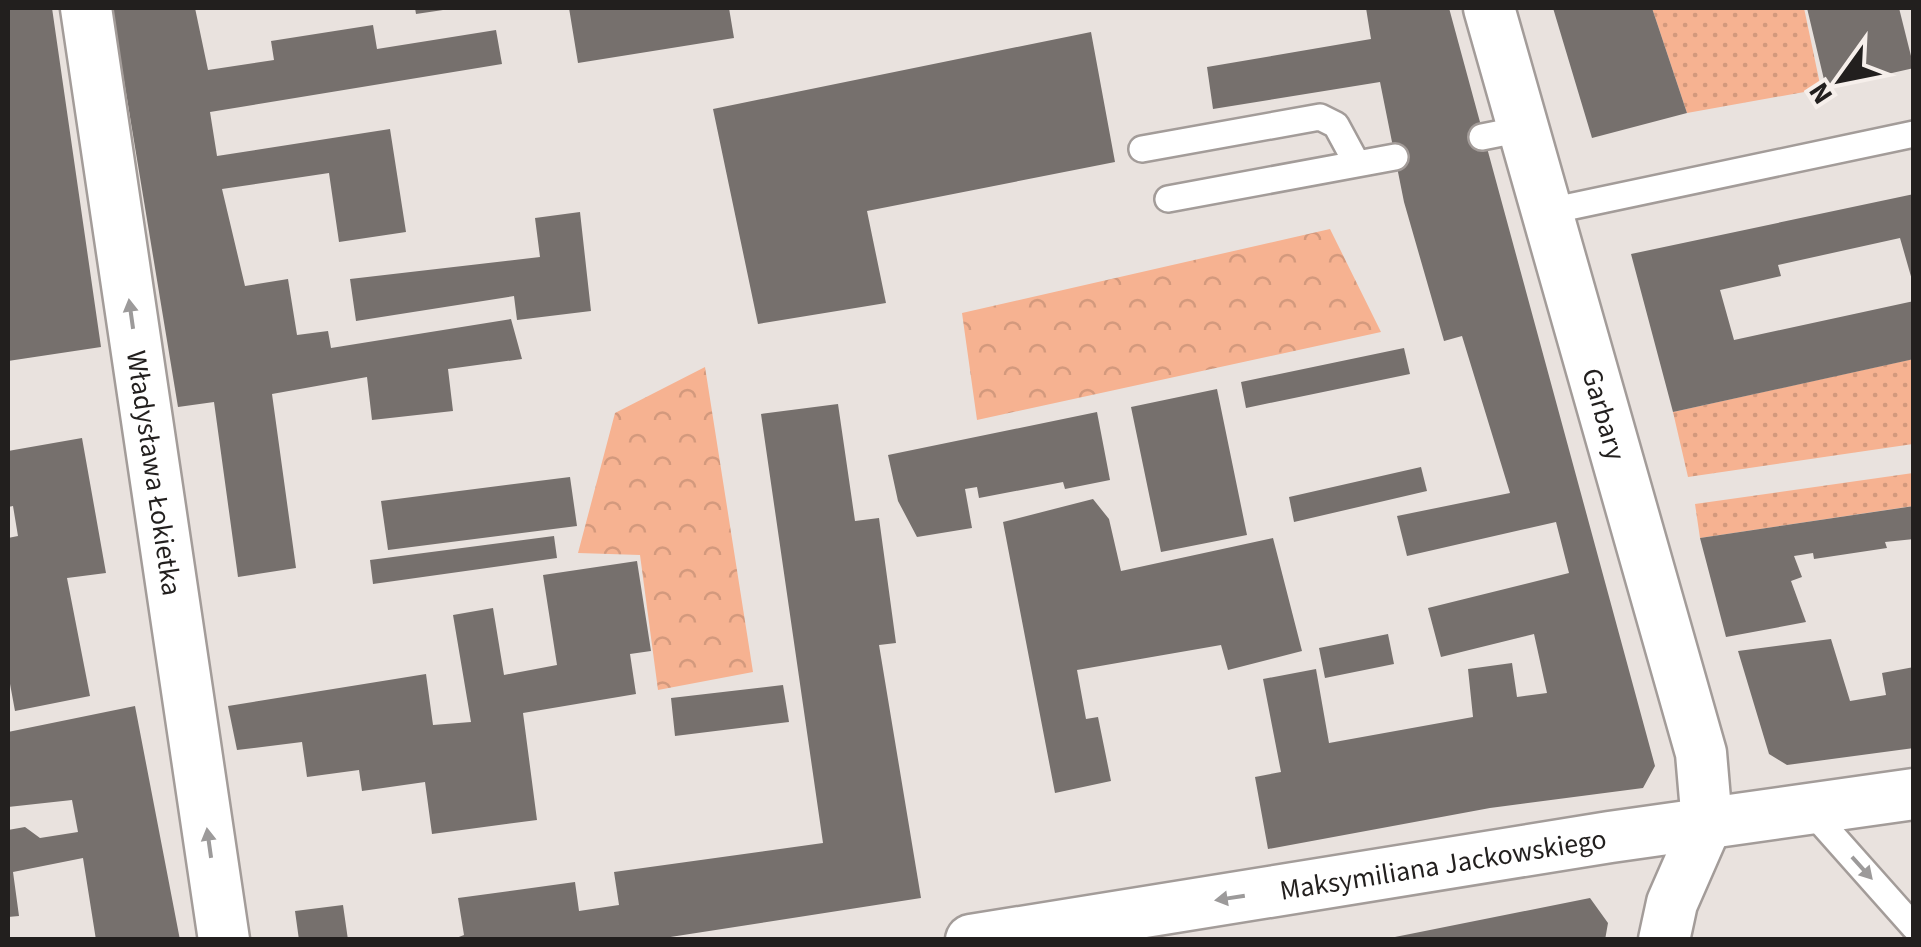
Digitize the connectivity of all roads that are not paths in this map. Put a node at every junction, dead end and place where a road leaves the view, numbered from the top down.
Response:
1 (86, 8) edge
2 (1489, 8) edge
3 (1914, 134) edge
4 (1142, 149) dead end
5 (1395, 157) dead end
6 (1356, 162) junction
7 (1168, 199) dead end
8 (1545, 212) junction
9 (1914, 794) edge
10 (1810, 810) junction
11 (1707, 823) junction
12 (1914, 927) edge
13 (224, 940) edge
14 (971, 940) edge
15 (1664, 940) edge

13 -> 1 street, Władysława Łokietka
2 - 8 street, Garbary
3 - 8 lane
4 - 6 lane
5 - 6 lane
6 - 7 lane
8 - 11 street, Garbary
9 - 10 street, Maksymiliana Jackowskiego
10 - 11 street, Maksymiliana Jackowskiego
10 -> 12 lane
11 -> 14 street, Maksymiliana Jackowskiego
11 - 15 street

